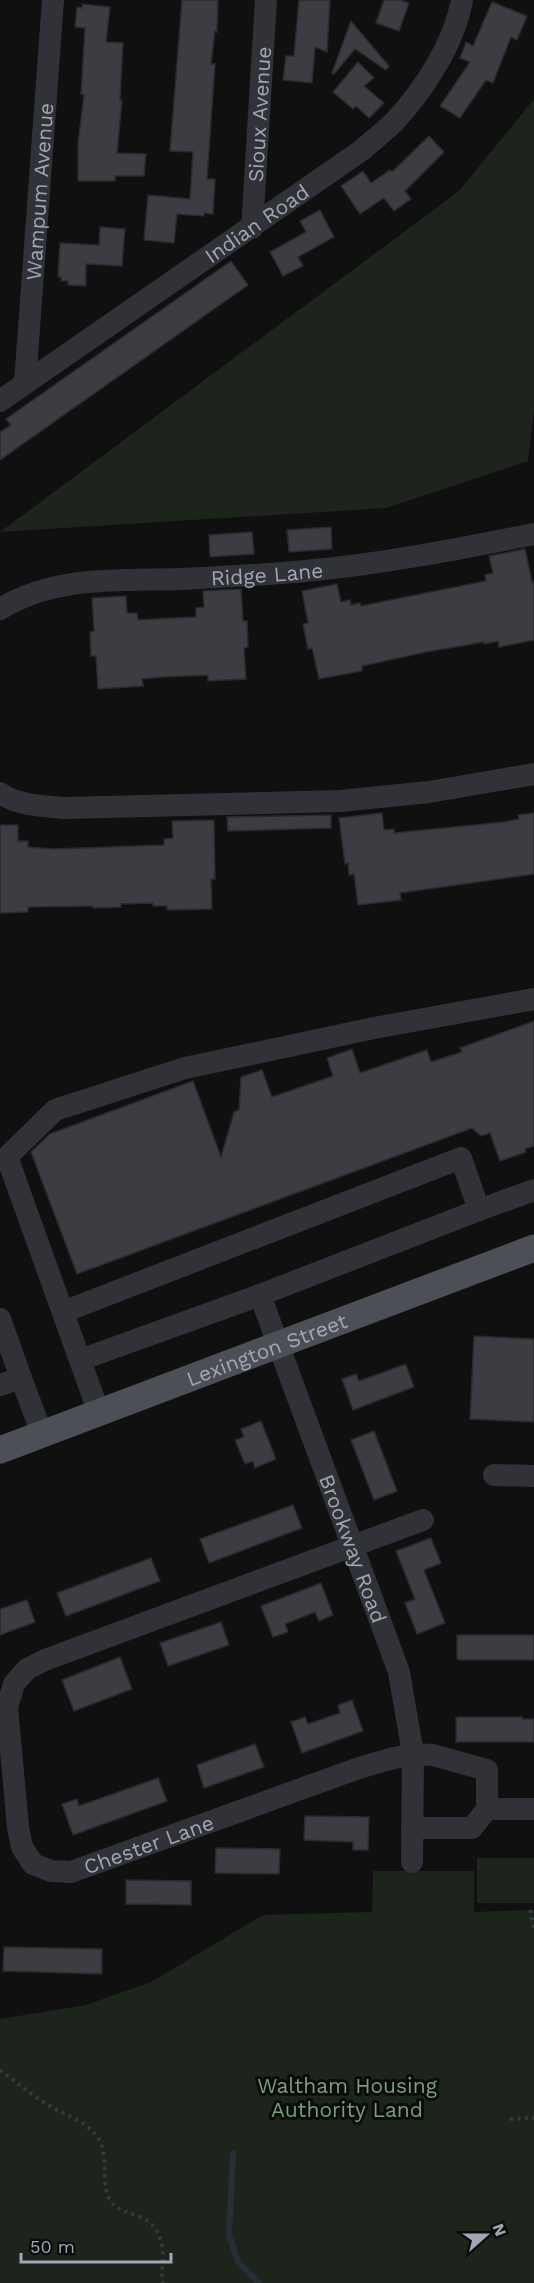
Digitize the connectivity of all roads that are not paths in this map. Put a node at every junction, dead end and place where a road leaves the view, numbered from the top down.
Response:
1 (54, 0) edge
2 (266, 0) edge
3 (462, 0) edge
4 (252, 228) junction
5 (25, 383) junction
6 (0, 401) edge
7 (534, 534) edge
8 (0, 609) edge
9 (534, 774) edge
10 (0, 793) edge
11 (534, 999) edge
12 (4, 1151) edge
13 (534, 1190) edge
14 (479, 1210) junction
15 (534, 1248) edge
16 (260, 1295) junction
17 (63, 1312) junction
18 (0, 1319) edge
19 (279, 1346) junction
20 (80, 1360) junction
21 (11, 1381) edge
22 (99, 1413) junction
23 (42, 1434) junction
24 (0, 1450) edge
25 (494, 1475) dead end
26 (534, 1476) edge
27 (423, 1520) dead end
28 (352, 1545) junction
29 (413, 1754) junction
30 (488, 1809) junction
31 (534, 1809) edge
32 (412, 1828) junction
33 (412, 1862) dead end

1 - 5 street, Wampum Avenue
2 - 4 street, Sioux Avenue
3 - 4 street, Indian Road
4 - 5 street, Indian Road
5 - 6 street, Indian Road
7 - 8 street, Ridge Lane
9 - 10 street
11 - 12 street
12 - 17 street
13 - 14 street
14 - 16 street
14 - 17 street
15 - 19 main road, Lexington Street
16 - 19 street, Brookway Road
16 - 20 street
17 - 20 street
18 - 21 street
19 - 22 main road, Lexington Street
19 - 28 street, Brookway Road
20 - 22 street
21 - 23 street
22 - 23 main road, Lexington Street
23 - 24 main road, Lexington Street
25 - 26 street
27 - 28 street, Chester Lane
28 - 29 street, Brookway Road
28 - 29 street, Chester Lane
29 - 30 street
29 - 32 street, Brookway Road
30 - 31 street
30 - 32 street
32 - 33 street, Brookway Road

